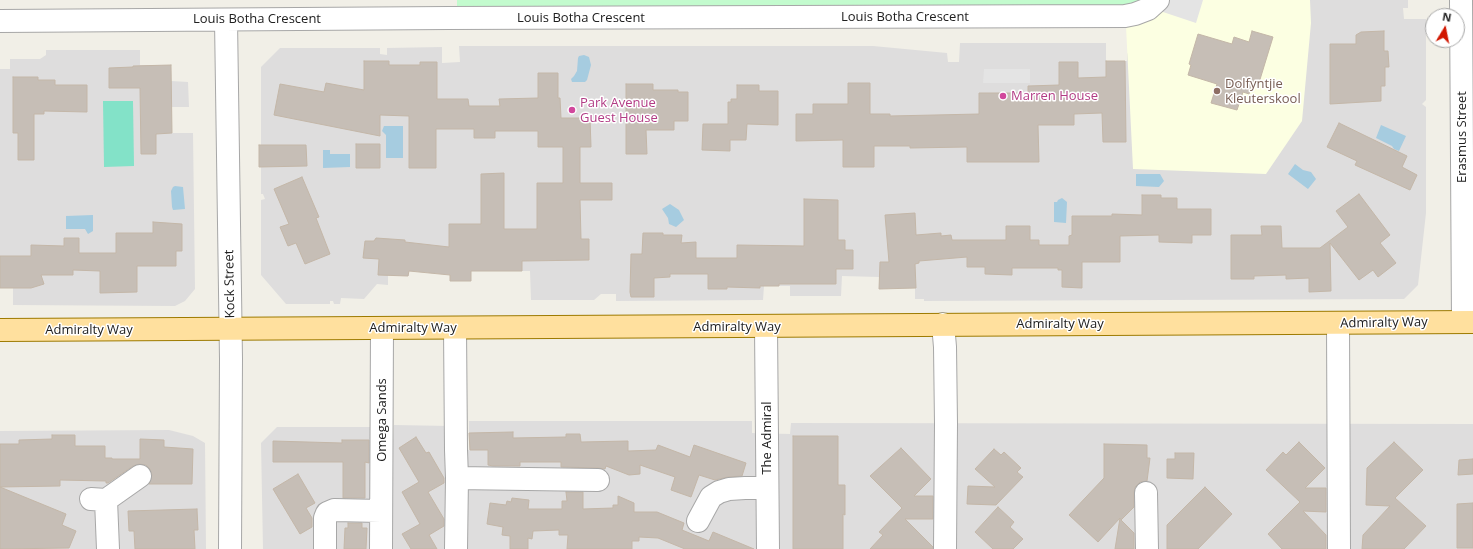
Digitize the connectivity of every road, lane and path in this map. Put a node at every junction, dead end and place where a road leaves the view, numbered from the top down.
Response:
1 (1158, 0) edge
2 (1461, 0) edge
3 (226, 20) junction
4 (0, 21) edge
5 (1468, 322) edge
6 (943, 324) junction
7 (1338, 324) junction
8 (766, 327) junction
9 (382, 328) junction
10 (455, 328) junction
11 (0, 330) edge
12 (231, 330) junction
13 (140, 476) dead end
14 (457, 478) junction
15 (598, 480) dead end
16 (767, 488) junction
17 (1146, 492) dead end
18 (381, 511) junction
19 (698, 521) dead end
20 (108, 549) edge
21 (230, 549) edge
22 (325, 549) edge
23 (381, 549) edge
24 (456, 549) edge
25 (768, 549) edge
26 (945, 549) edge
27 (1147, 549) edge
28 (1339, 549) edge

1 - 3 street, Louis Botha Crescent
2 - 5 street, Erasmus Street
3 - 4 street, Louis Botha Crescent
3 - 12 street, Kock Street
5 - 7 main road, Admiralty Way
6 - 7 main road, Admiralty Way
6 - 8 main road, Admiralty Way
6 - 26 street
7 - 28 street
8 - 10 main road, Admiralty Way
8 - 16 street, The Admiral
9 - 10 main road, Admiralty Way
9 - 12 main road, Admiralty Way
9 - 18 street, Omega Sands
10 - 14 street
11 - 12 main road, Admiralty Way
12 - 21 street, Kock Street
13 - 20 street
14 - 15 street
14 - 24 street
16 - 19 street
16 - 25 street, The Admiral
17 - 27 street
18 - 22 street
18 - 23 street, Omega Sands

